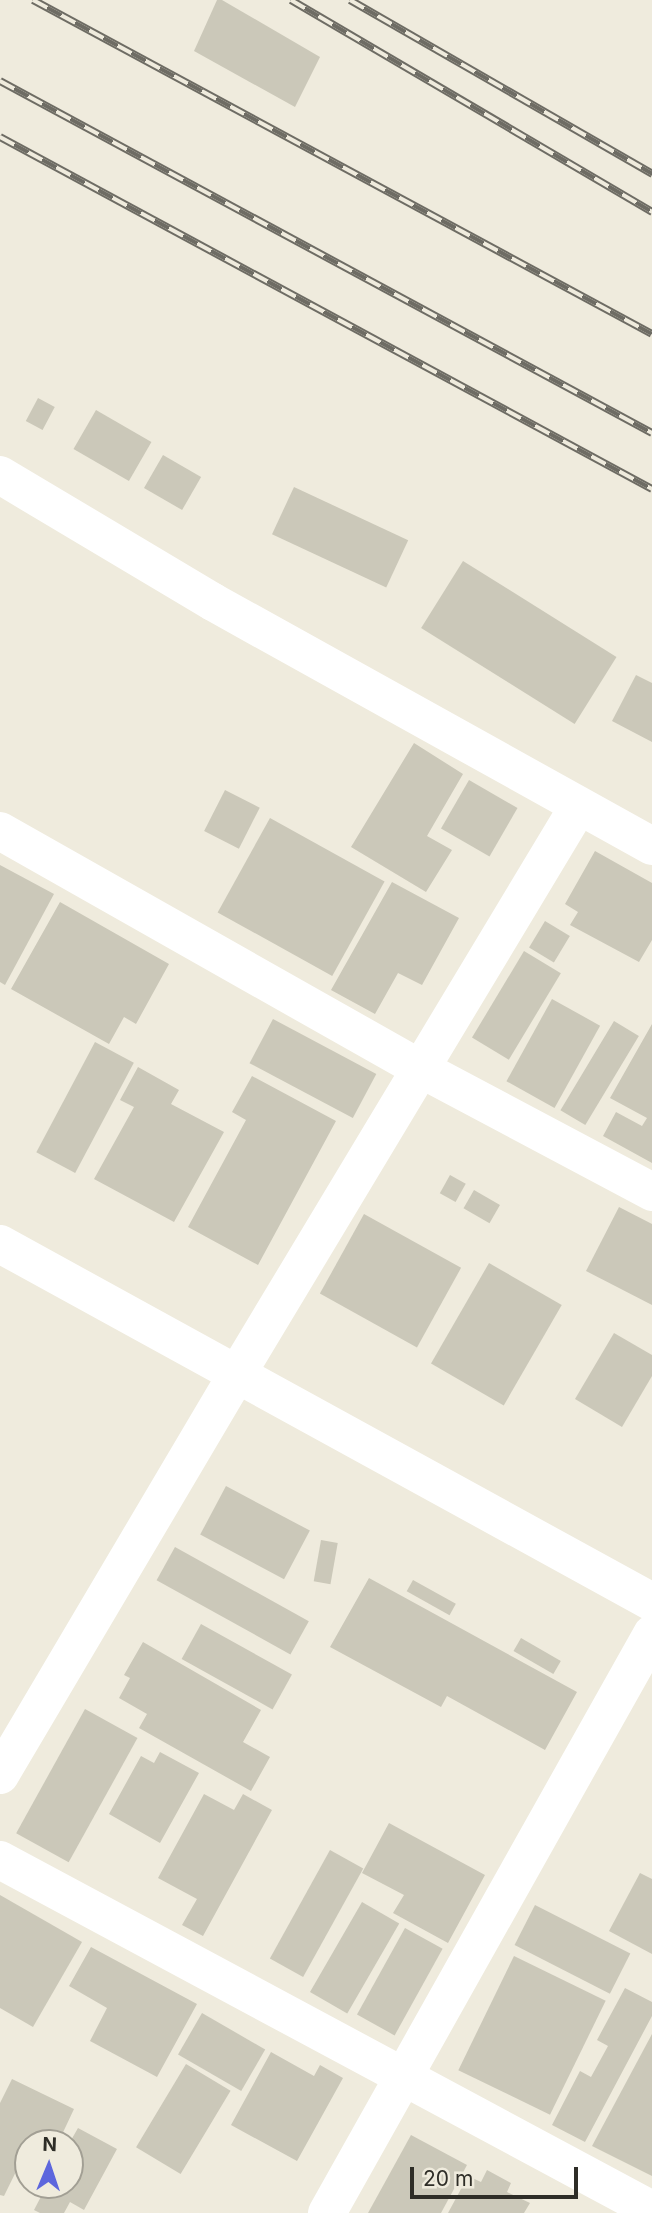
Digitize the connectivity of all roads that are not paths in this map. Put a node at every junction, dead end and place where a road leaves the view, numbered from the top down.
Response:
1 (0, 475) edge
2 (578, 807) junction
3 (0, 831) edge
4 (652, 846) edge
5 (421, 1069) junction
6 (652, 1192) edge
7 (0, 1244) edge
8 (237, 1374) junction
9 (652, 1602) edge
10 (652, 1634) edge
11 (0, 1775) edge
12 (0, 1860) edge
13 (404, 2076) junction
14 (652, 2210) edge
15 (327, 2213) edge

1 - 2 street
2 - 4 street
2 - 5 street
3 - 5 street
5 - 6 street
5 - 8 street
7 - 8 street
8 - 9 street
8 - 11 street
10 - 13 street
12 - 13 street
13 - 14 street
13 - 15 street

